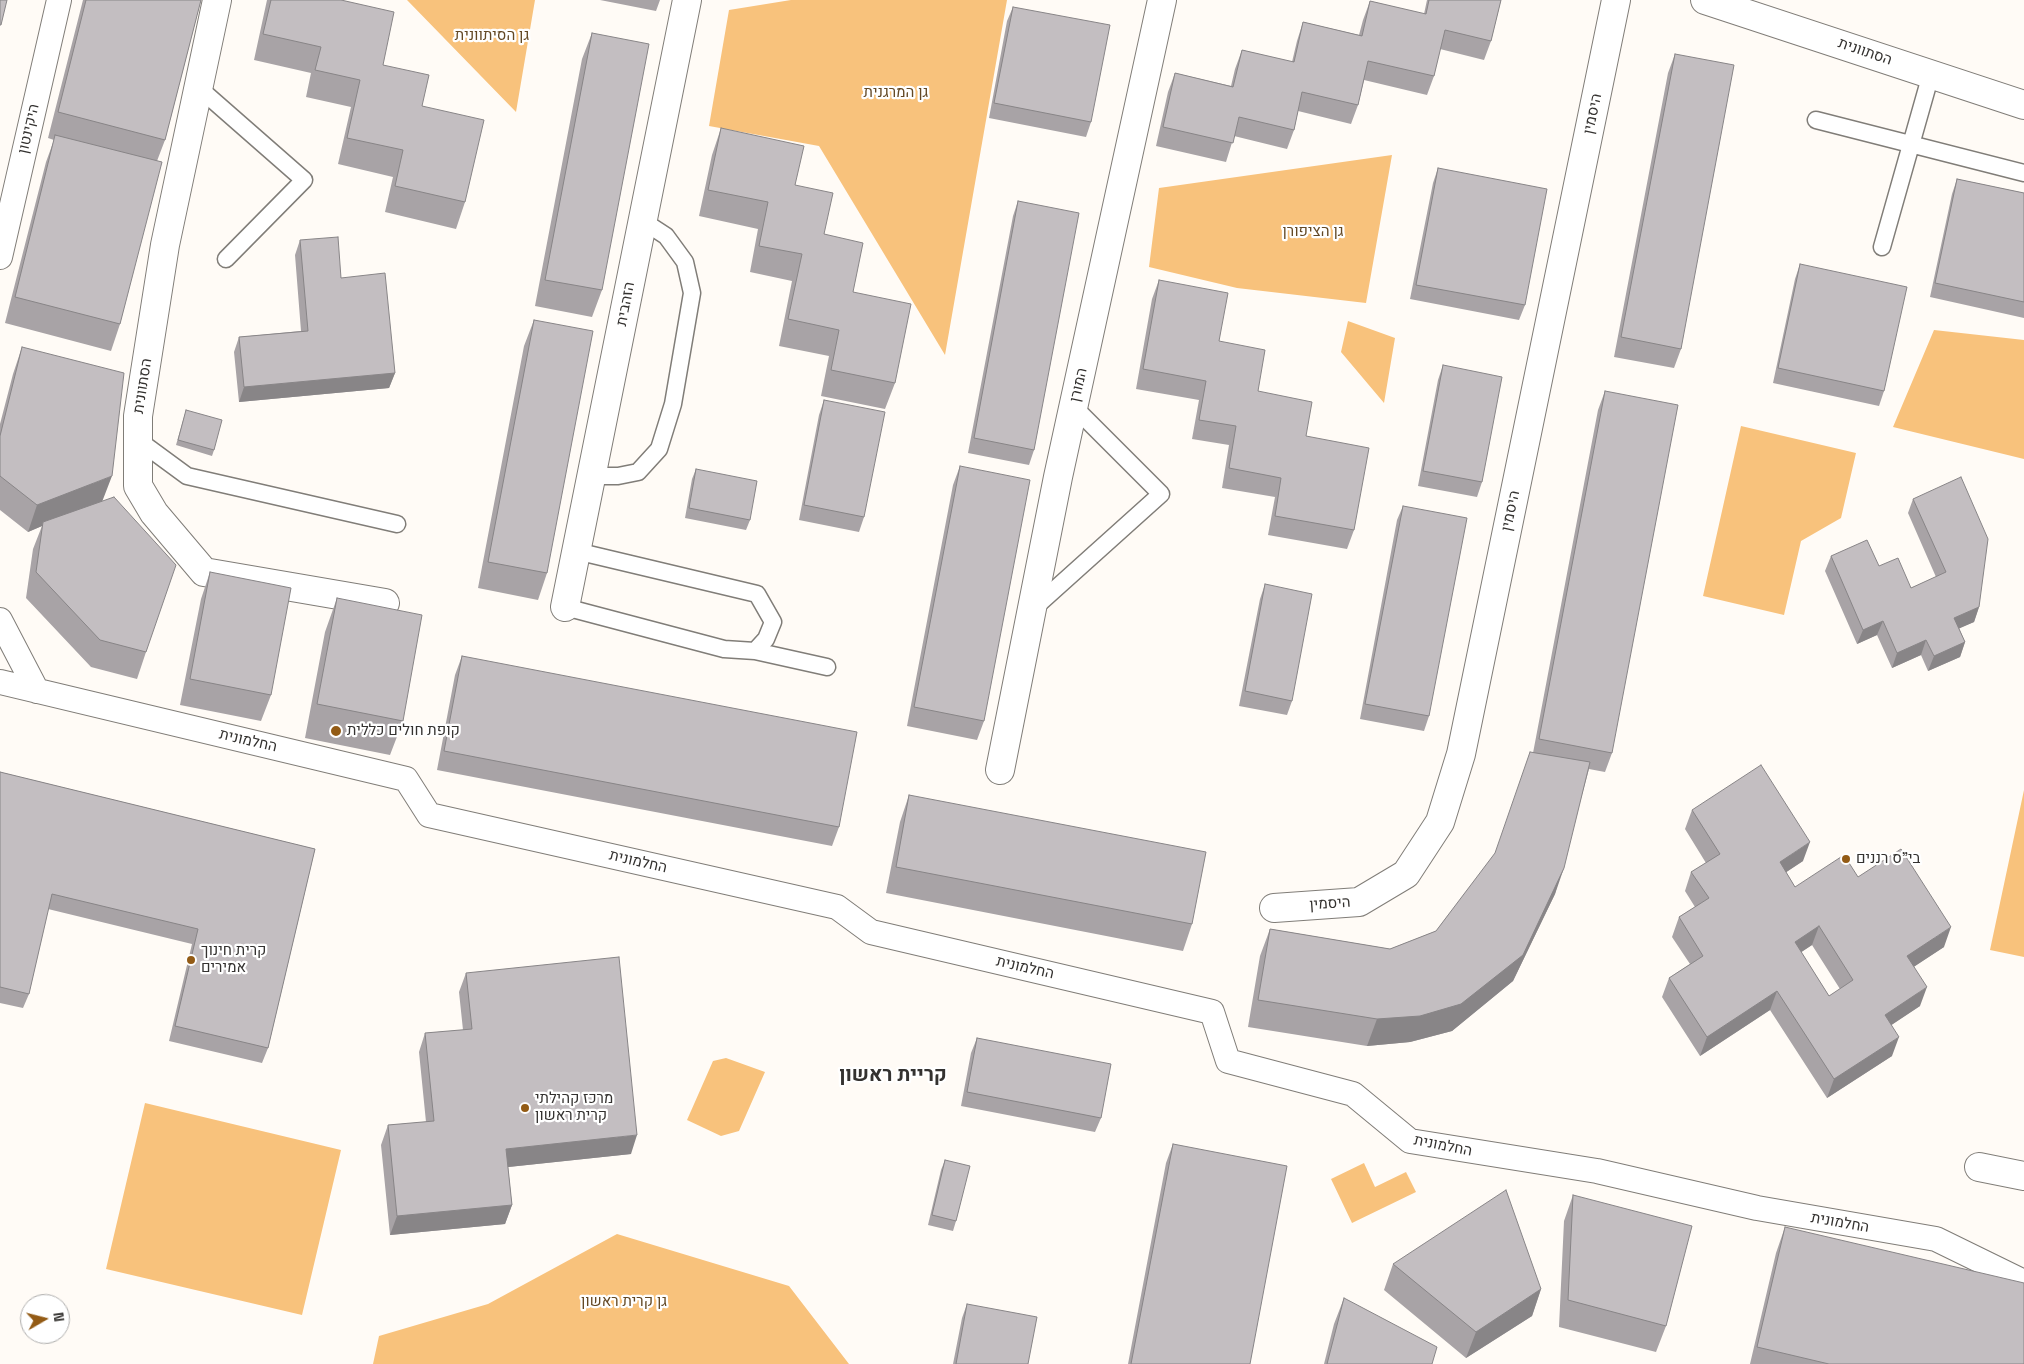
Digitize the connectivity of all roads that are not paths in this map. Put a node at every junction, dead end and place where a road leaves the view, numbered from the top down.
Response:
1 (59, 0) edge
2 (217, 0) edge
3 (687, 0) edge
4 (1162, 0) edge
5 (1616, 0) edge
6 (1706, 0) edge
7 (1931, 74) junction
8 (199, 88) junction
9 (2024, 105) edge
10 (1816, 120) dead end
11 (1912, 143) junction
12 (2024, 173) edge
13 (643, 221) junction
14 (1882, 247) dead end
15 (0, 257) edge
16 (226, 259) dead end
17 (1074, 407) junction
18 (138, 440) junction
19 (591, 476) junction
20 (397, 524) dead end
21 (576, 551) junction
22 (385, 603) dead end
23 (565, 607) joint
24 (1032, 610) junction
25 (0, 620) edge
26 (755, 651) junction
27 (827, 667) dead end
28 (0, 682) edge
29 (37, 691) junction
30 (1000, 770) dead end
31 (1274, 908) dead end
32 (1979, 1167) dead end
33 (2024, 1176) edge
34 (2024, 1282) edge

1 - 15 street, היקינטון
2 - 8 street, הסתוונית
3 - 13 street, הזהבית
4 - 17 street, המורן
5 - 31 street, היסמין
6 - 7 street, הסתוונית
7 - 9 street, הסתוונית
7 - 11 lane
8 - 16 lane
8 - 18 street, הסתוונית
10 - 11 lane
11 - 12 lane
11 - 14 lane
13 - 19 street, הזהבית
13 - 19 lane
17 - 24 street, המורן
17 - 24 lane
18 - 20 lane
18 - 22 street, הסתוונית
19 - 21 street, הזהבית
21 - 23 street, הזהבית
21 - 26 lane
23 - 26 lane
24 - 30 street, המורן
25 - 29 street
26 - 27 lane
28 - 29 street, החלמונית
29 - 34 street, החלמונית
32 - 33 street

